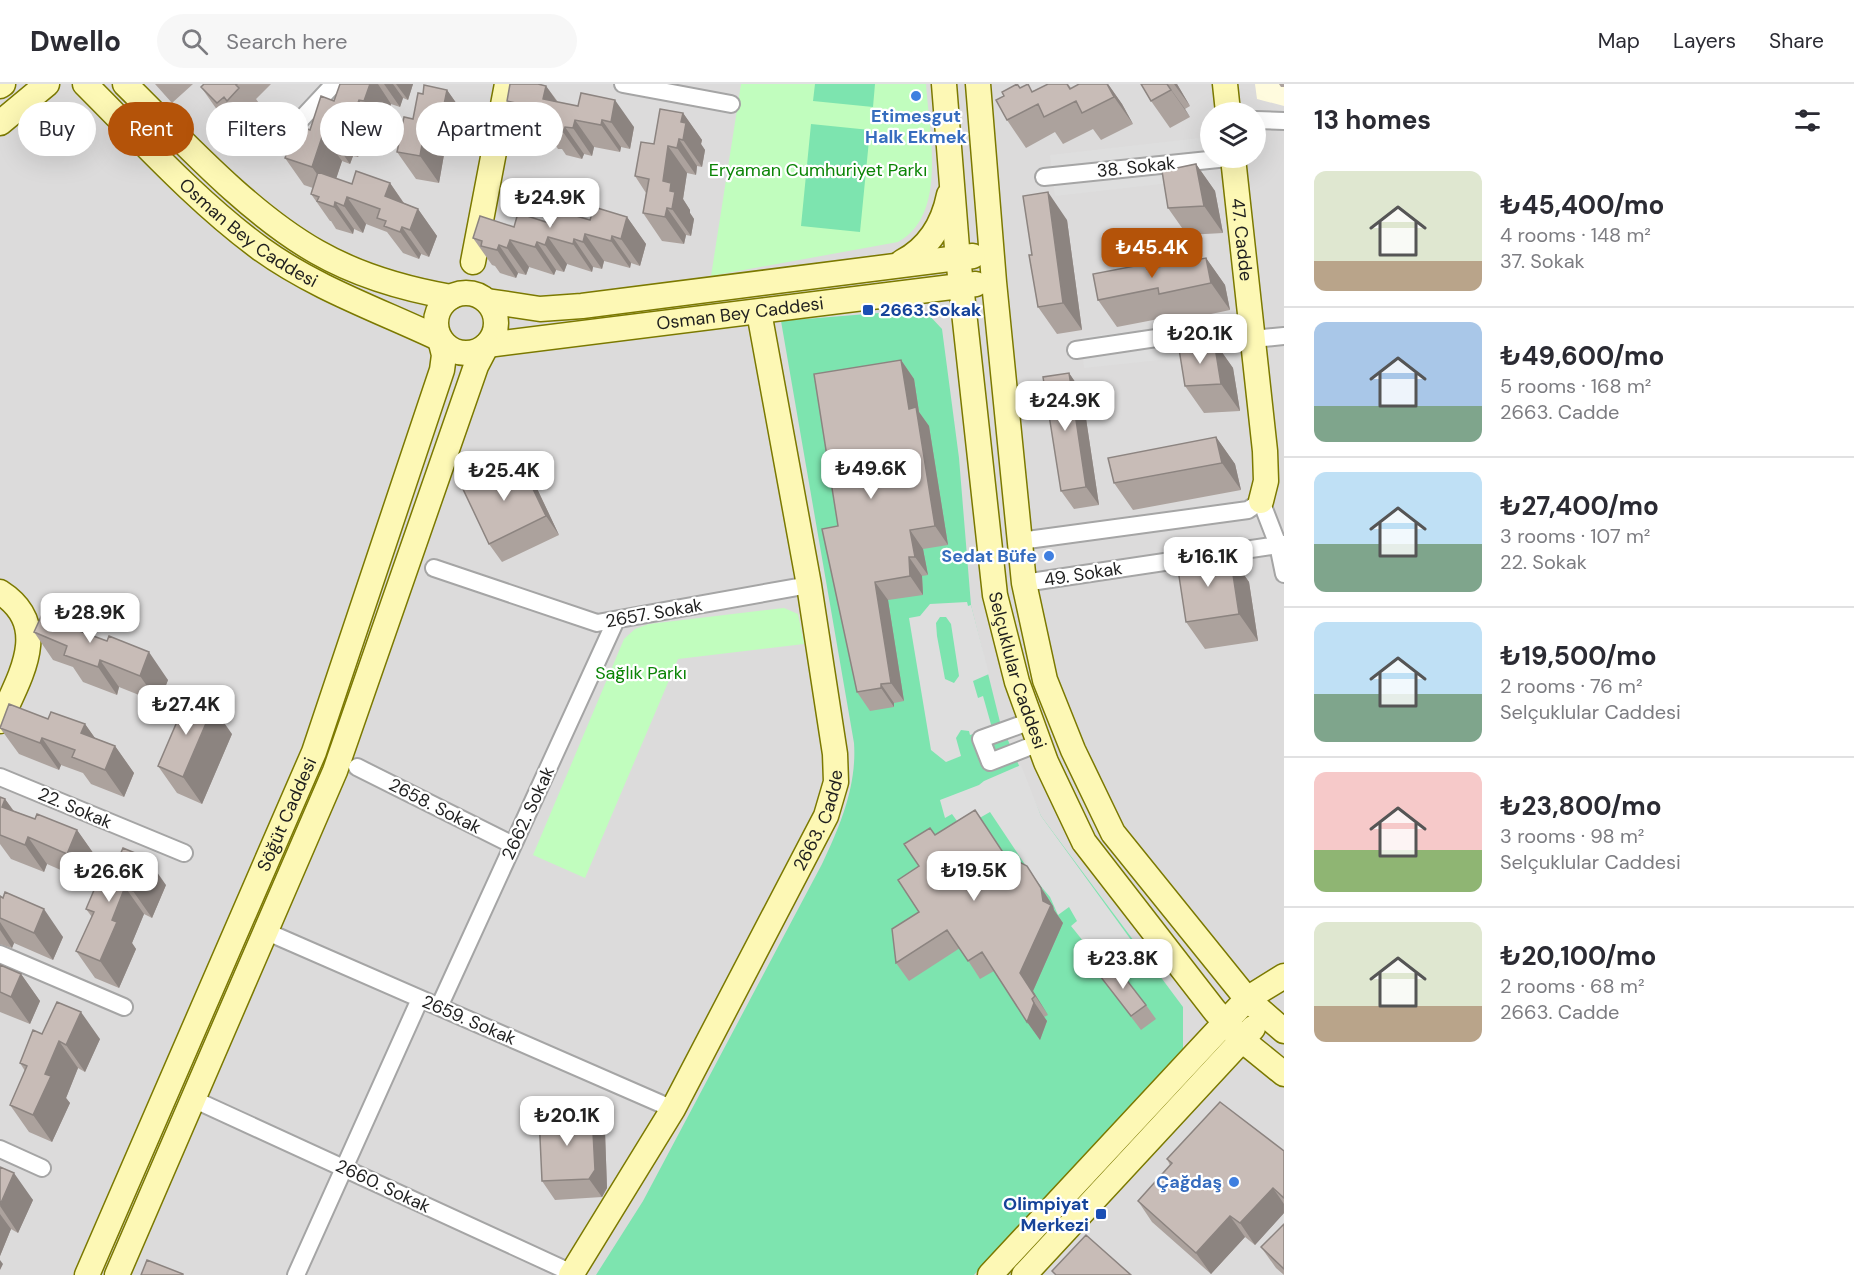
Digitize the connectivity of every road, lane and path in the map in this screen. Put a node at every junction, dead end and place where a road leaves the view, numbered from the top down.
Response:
1 (47, 84) edge
2 (85, 84) edge
3 (124, 84) edge
4 (334, 84) edge
5 (507, 84) edge
6 (623, 84) edge
7 (944, 84) edge
8 (978, 84) edge
9 (1225, 84) edge
10 (1227, 102) edge
11 (730, 104) dead end
12 (308, 111) edge
13 (1266, 120) edge
14 (1284, 121) edge
15 (0, 123) edge
16 (1200, 161) edge
17 (1234, 168) edge
18 (1044, 177) dead end
19 (951, 181) junction
20 (991, 253) junction
21 (958, 258) junction
22 (473, 262) junction
23 (894, 266) junction
24 (994, 282) junction
25 (962, 286) junction
26 (451, 297) junction
27 (487, 302) junction
28 (759, 312) junction
29 (1252, 332) junction
30 (1284, 336) edge
31 (440, 339) junction
32 (487, 345) junction
33 (1076, 350) dead end
34 (1261, 501) junction
35 (1020, 541) junction
36 (1281, 544) edge
37 (989, 545) junction
38 (434, 568) dead end
39 (1284, 574) edge
40 (1024, 583) junction
41 (809, 585) junction
42 (0, 592) edge
43 (616, 620) junction
44 (0, 721) edge
45 (357, 767) dead end
46 (0, 777) edge
47 (513, 845) junction
48 (184, 854) dead end
49 (265, 932) junction
50 (0, 954) edge
51 (1284, 976) edge
52 (1284, 985) edge
53 (420, 999) junction
54 (1247, 999) junction
55 (124, 1007) dead end
56 (439, 1007) junction
57 (1265, 1016) junction
58 (1225, 1022) junction
59 (1284, 1031) edge
60 (1242, 1040) junction
61 (1284, 1074) edge
62 (193, 1099) junction
63 (673, 1109) junction
64 (0, 1149) edge
65 (42, 1168) dead end
66 (344, 1168) junction
67 (572, 1274) edge
68 (87, 1275) edge
69 (117, 1275) edge
70 (296, 1275) edge
71 (990, 1275) edge
72 (1024, 1275) edge

1 - 15 main road
2 - 31 main road, Osman Bey Caddesi
3 - 26 main road, Osman Bey Caddesi
4 - 12 street
5 - 22 main road
6 - 11 street
7 - 19 main road, Selçuklular Caddesi
8 - 20 main road, Selçuklular Caddesi
9 - 10 main road
13 - 14 street
16 - 18 street, 38. Sokak
17 - 29 main road, 47. Cadde
19 - 21 main road, Selçuklular Caddesi
19 - 23 main road, Osman Bey Caddesi
20 - 21 main road, Osman Bey Caddesi
20 - 24 main road, Selçuklular Caddesi
21 - 23 main road, Osman Bey Caddesi
21 - 25 main road, Selçuklular Caddesi
22 - 26 main road
22 - 27 main road
23 - 27 main road, Osman Bey Caddesi
24 - 25 main road, Osman Bey Caddesi
24 - 35 main road, Selçuklular Caddesi
25 - 28 main road, Osman Bey Caddesi
25 - 37 main road, Selçuklular Caddesi
26 - 27 main road
26 - 31 main road
27 - 32 main road
28 - 32 main road, Osman Bey Caddesi
28 - 41 main road, 2663. Cadde
29 - 30 street
29 - 33 street
29 - 34 main road, 47. Cadde
31 - 32 main road
31 - 68 main road, Söğüt Caddesi
32 - 49 main road, Söğüt Caddesi
34 - 35 street
34 - 36 street
35 - 37 main road
35 - 40 main road, Selçuklular Caddesi
36 - 39 street
36 - 40 street, 49. Sokak
37 - 58 main road, Selçuklular Caddesi
38 - 43 street, 2657. Sokak
40 - 54 main road, Selçuklular Caddesi
41 - 43 street, 2657. Sokak
41 - 63 main road, 2663. Cadde
42 - 44 main road
43 - 47 street, 2662. Sokak
45 - 47 street, 2658. Sokak
46 - 48 street, 22. Sokak
47 - 56 street, 2662. Sokak
49 - 53 street, 2659. Sokak
49 - 62 main road, Söğüt Caddesi
50 - 55 street
51 - 54 main road
52 - 57 main road
53 - 56 street, 2659. Sokak
53 - 66 street
54 - 57 main road, Selçuklular Caddesi
54 - 58 main road
56 - 63 street, 2659. Sokak
57 - 59 main road, Selçuklular Caddesi
57 - 60 main road
58 - 60 main road, Selçuklular Caddesi
58 - 71 main road
60 - 61 main road, Selçuklular Caddesi
60 - 72 main road
62 - 66 street, 2660. Sokak
62 - 69 main road, Söğüt Caddesi
63 - 67 main road, 2663. Cadde
64 - 65 street
66 - 67 street, 2660. Sokak
66 - 70 street

